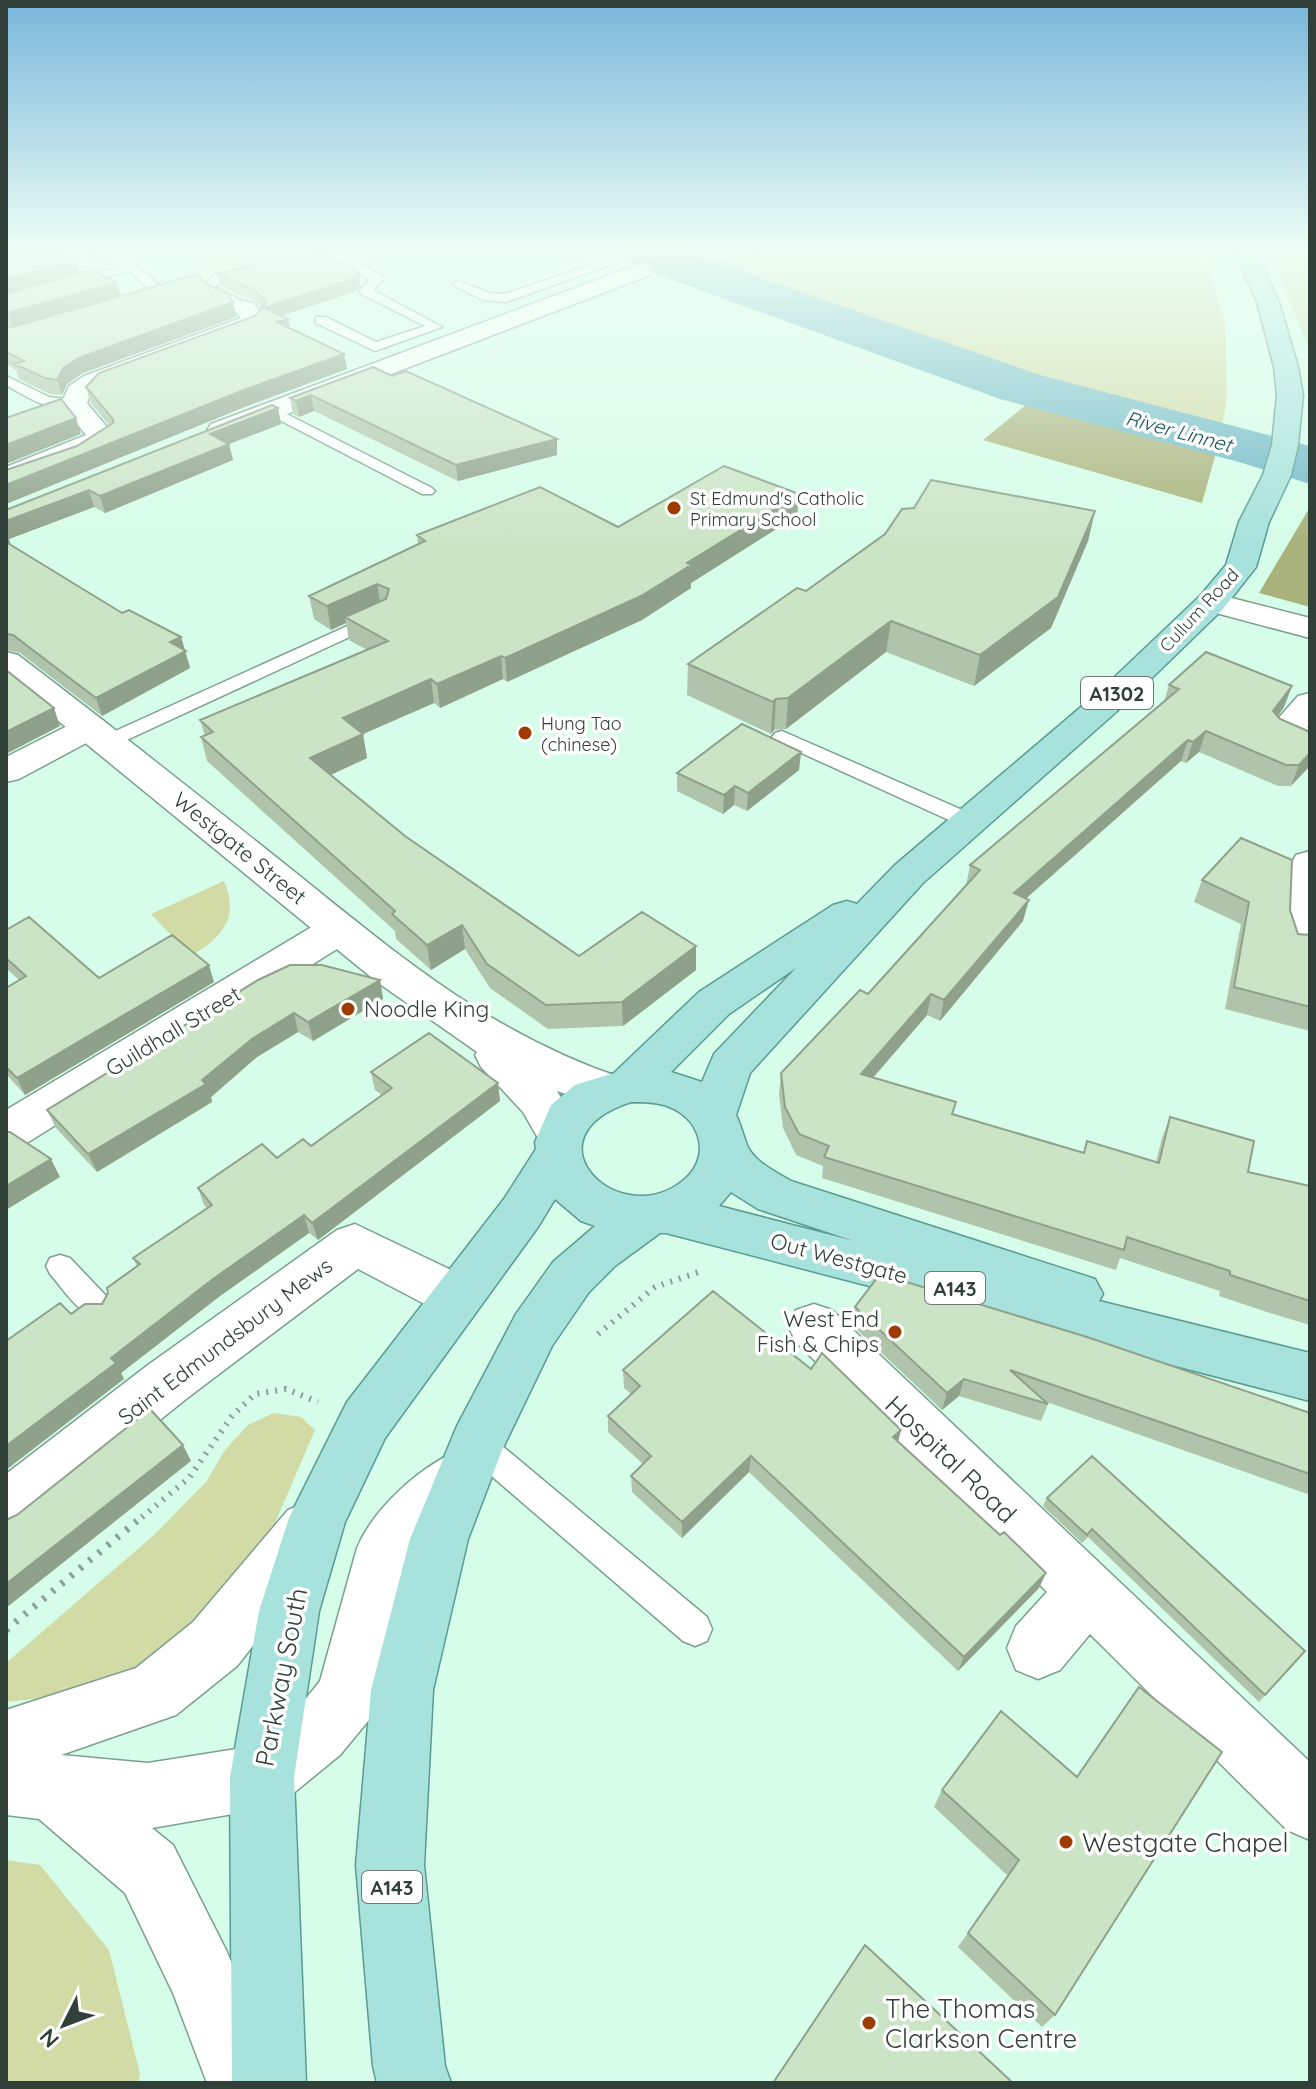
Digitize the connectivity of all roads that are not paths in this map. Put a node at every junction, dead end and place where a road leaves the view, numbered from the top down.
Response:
1 (180, 348) edge
2 (434, 348) edge
3 (1281, 348) edge
4 (6, 380) edge
5 (74, 404) junction
6 (271, 410) junction
7 (198, 439) edge
8 (6, 477) edge
9 (427, 491) dead end
10 (1212, 602) junction
11 (382, 615) edge
12 (1310, 628) edge
13 (6, 662) edge
14 (1310, 703) edge
15 (100, 734) junction
16 (1298, 736) edge
17 (782, 737) edge
18 (6, 771) edge
19 (969, 821) junction
20 (1310, 864) edge
21 (909, 874) junction
22 (339, 929) junction
23 (1297, 939) edge
24 (476, 1033) junction
25 (618, 1088) junction
26 (6, 1133) edge
27 (719, 1134) junction
28 (557, 1143) junction
29 (657, 1214) junction
30 (60, 1266) dead end
31 (456, 1296) junction
32 (100, 1309) edge
33 (814, 1326) dead end
34 (1244, 1358) junction
35 (1310, 1377) edge
36 (470, 1459) junction
37 (6, 1509) edge
38 (318, 1518) junction
39 (1088, 1591) junction
40 (695, 1629) dead end
41 (1038, 1648) dead end
42 (6, 1742) edge
43 (262, 1777) junction
44 (29, 1786) edge
45 (1310, 1807) edge
46 (244, 2083) edge
47 (269, 2083) edge
48 (414, 2083) edge

1 - 5 street
2 - 6 street
3 - 10 main road, Cullum Road / A1302
4 - 5 lane
5 - 8 street
6 - 7 street
6 - 9 lane
10 - 12 street
10 - 19 main road, Cullum Road / A1302
11 - 15 lane
13 - 15 street, Westgate Street
14 - 16 street
15 - 18 street
15 - 22 street, Westgate Street
17 - 19 lane
19 - 21 main road, Cullum Road / A1302
20 - 23 street
21 - 25 main road, Cullum Road / A1302
21 - 27 main road, Cullum Road / A1302
22 - 24 street, Westgate Street
22 - 26 street, Guildhall Street
24 - 25 street, Westgate Street
24 - 28 street, Westgate Street
25 - 27 main road, A143
25 - 28 main road
27 - 29 main road, A143
27 - 34 main road, Out Westgate / A143
28 - 29 main road, A143
28 - 31 main road, Parkway South
29 - 34 main road, Out Westgate / A143
29 - 36 main road, A143
30 - 32 lane
31 - 37 street, Saint Edmundsbury Mews
31 - 38 main road, Parkway South
33 - 39 street, Hospital Road
34 - 35 main road, Out Westgate / A143
36 - 40 lane
36 - 43 street
36 - 48 main road, A143
38 - 42 street
38 - 43 main road, Parkway South
39 - 41 street
39 - 45 street, Hospital Road
43 - 44 street
43 - 47 main road, Parkway South
44 - 46 street

